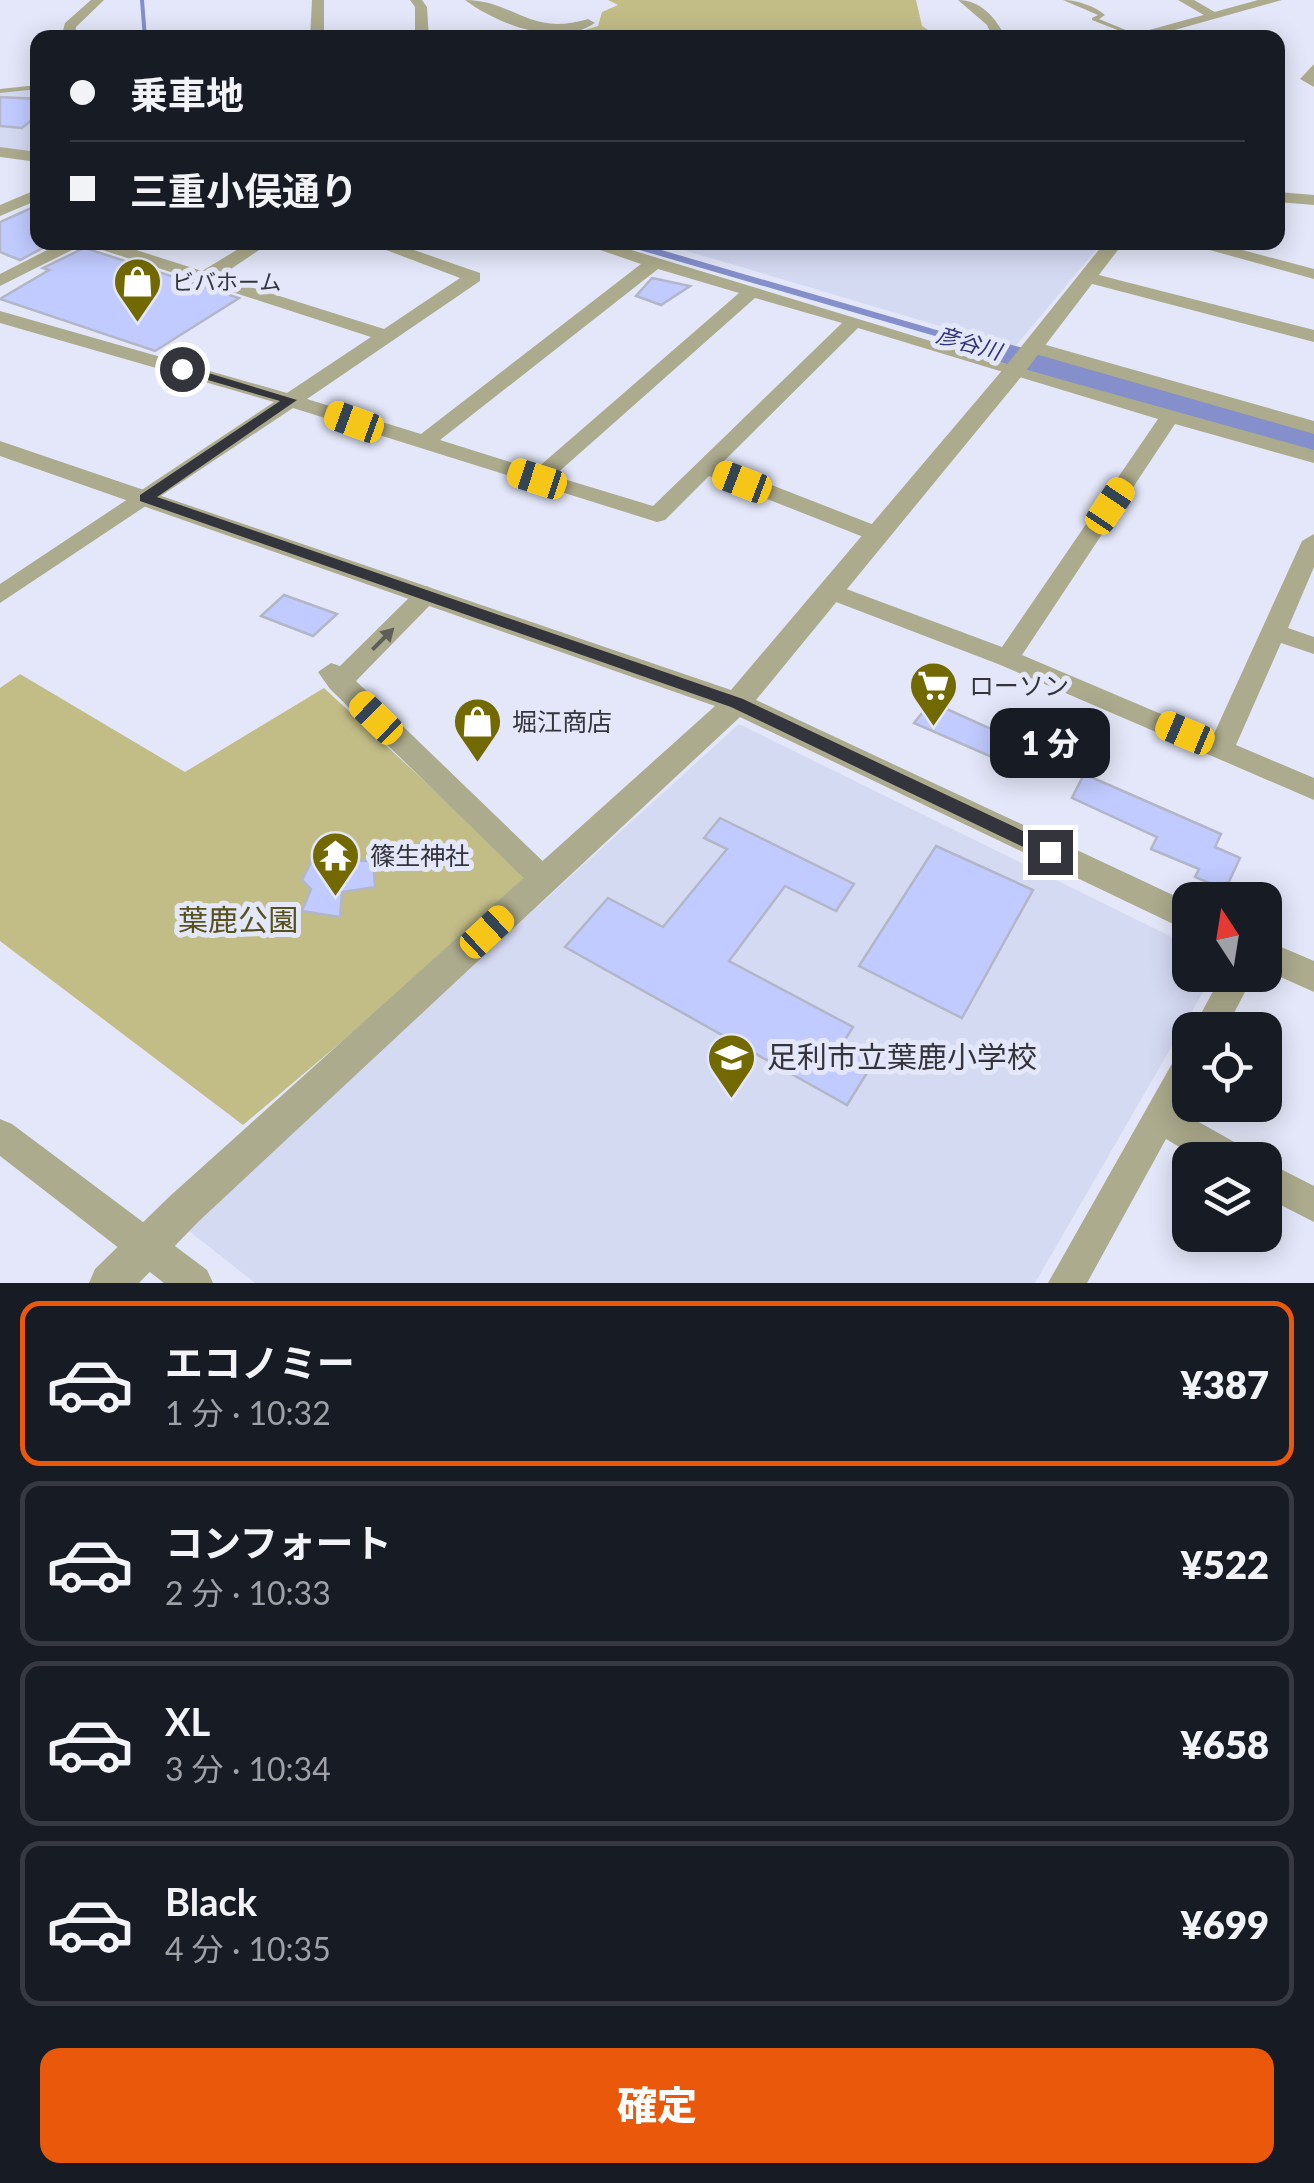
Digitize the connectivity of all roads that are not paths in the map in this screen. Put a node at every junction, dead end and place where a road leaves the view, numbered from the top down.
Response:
1 (98, 0) edge
2 (318, 0) edge
3 (416, 0) edge
4 (471, 0) edge
5 (964, 0) edge
6 (1066, 0) edge
7 (1184, 0) edge
8 (1275, 0) edge
9 (1249, 2) edge
10 (1210, 16) junction
11 (588, 23) dead end
12 (69, 30) edge
13 (317, 30) edge
14 (422, 30) edge
15 (540, 30) edge
16 (567, 30) edge
17 (995, 30) edge
18 (1118, 30) edge
19 (1155, 30) edge
20 (1202, 30) edge
21 (1314, 68) edge
22 (1314, 82) edge
23 (30, 88) edge
24 (0, 91) edge
25 (0, 152) edge
26 (30, 156) edge
27 (30, 198) edge
28 (1285, 198) edge
29 (1314, 200) edge
30 (0, 211) edge
31 (61, 250) edge
32 (117, 250) edge
33 (250, 250) edge
34 (399, 250) edge
35 (611, 250) edge
36 (1109, 250) edge
37 (1220, 250) edge
38 (654, 263) junction
39 (1314, 274) edge
40 (1087, 277) junction
41 (204, 278) junction
42 (0, 281) edge
43 (752, 291) junction
44 (0, 316) edge
45 (856, 321) junction
46 (386, 336) junction
47 (1314, 336) edge
48 (1022, 360) junction
49 (290, 400) junction
50 (1172, 415) junction
51 (1314, 428) edge
52 (423, 443) junction
53 (0, 448) edge
54 (1314, 457) edge
55 (708, 468) junction
56 (537, 479) junction
57 (146, 498) junction
58 (879, 535) junction
59 (1314, 541) edge
60 (832, 592) junction
61 (0, 594) edge
62 (427, 594) junction
63 (1274, 632) junction
64 (1314, 646) edge
65 (1008, 658) junction
66 (737, 703) junction
67 (1221, 749) junction
68 (1314, 790) edge
69 (544, 880) junction
70 (1172, 909) edge
71 (1282, 962) edge
72 (1314, 977) edge
73 (1172, 1096) edge
74 (1160, 1118) junction
75 (0, 1135) edge
76 (1202, 1142) edge
77 (1282, 1188) edge
78 (1314, 1206) edge
79 (146, 1246) junction
80 (110, 1283) edge
81 (194, 1283) edge
82 (1067, 1283) edge

1 - 12 street
2 - 13 street
3 - 14 street
4 - 15 street
5 - 17 street
6 - 18 lane
7 - 10 street
8 - 9 street
9 - 10 street
10 - 19 street
10 - 20 street
11 - 16 street
21 - 22 street
23 - 24 lane
25 - 26 street
27 - 30 street
28 - 29 street
31 - 42 street
32 - 41 street
33 - 41 street
34 - 46 street
35 - 38 street
36 - 40 street
37 - 39 street
38 - 43 street
38 - 52 street
40 - 47 street
40 - 48 street
41 - 46 street
43 - 45 street
43 - 56 street
44 - 49 street
45 - 48 street
45 - 55 street
46 - 49 street
48 - 50 street
48 - 51 street
48 - 58 street
49 - 52 street
49 - 57 street
50 - 54 street
50 - 65 street
52 - 56 street
53 - 57 street
55 - 56 street
55 - 58 street
57 - 61 street
57 - 62 street
58 - 60 street
59 - 63 street
60 - 65 street
60 - 66 street
62 - 66 street
69 -> 62 street
63 - 64 street
63 - 67 street
65 - 67 street
66 - 69 street
66 - 70 street
67 - 68 street
69 - 79 street
71 - 72 street
73 - 74 street
74 - 76 street
74 - 82 street
75 - 79 street
77 - 78 street
79 - 80 street
79 - 81 street

